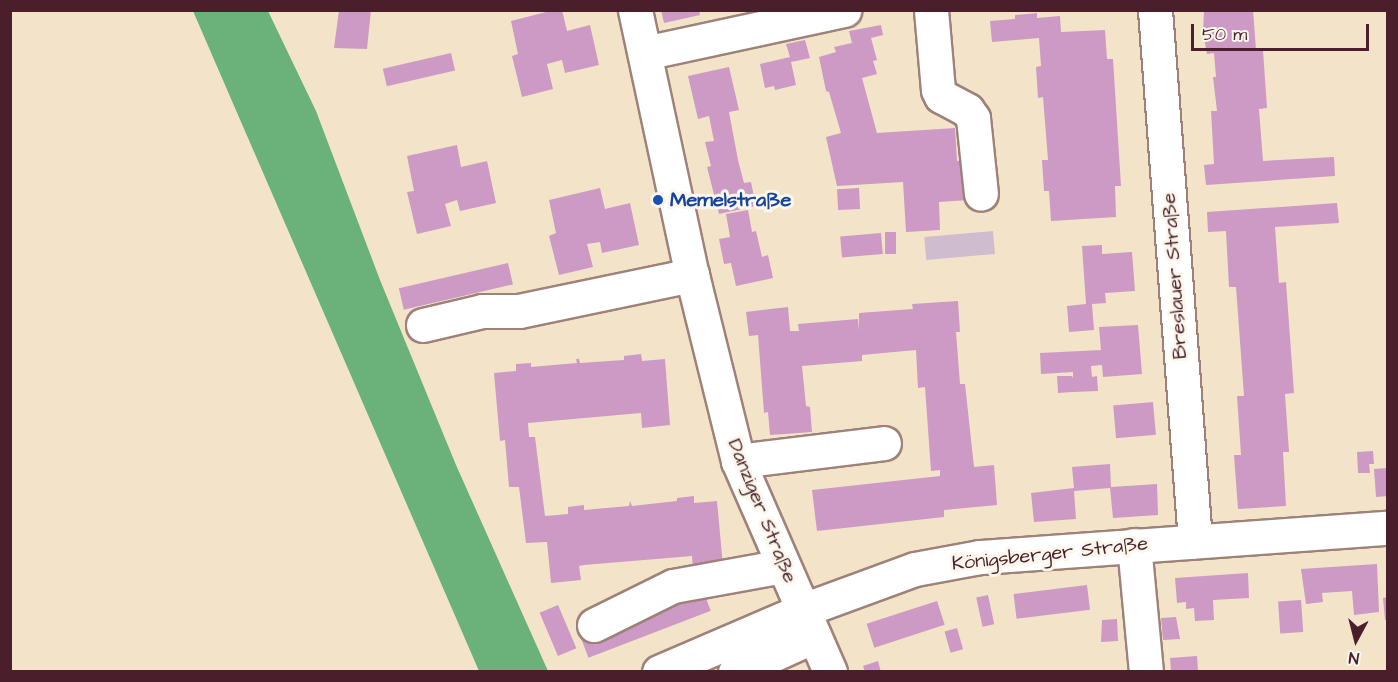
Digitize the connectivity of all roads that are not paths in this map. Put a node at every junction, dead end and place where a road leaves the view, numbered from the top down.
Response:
1 (635, 10) edge
2 (844, 10) edge
3 (932, 10) edge
4 (1155, 10) edge
5 (645, 53) junction
6 (981, 194) dead end
7 (692, 275) junction
8 (423, 325) dead end
9 (884, 443) dead end
10 (738, 461) junction
11 (1388, 528) edge
12 (1195, 540) junction
13 (1134, 545) junction
14 (783, 566) junction
15 (808, 623) junction
16 (594, 625) dead end
17 (659, 672) edge
18 (735, 672) edge
19 (830, 672) edge
20 (1146, 672) edge

1 - 5 street, Danziger Straße
2 - 5 street
3 - 6 street
4 - 12 street, Breslauer Straße
5 - 7 street, Danziger Straße
7 - 8 street
7 - 10 street, Danziger Straße
9 - 10 street
10 - 14 street, Danziger Straße
11 - 12 street, Königsberger Straße
12 - 13 street, Königsberger Straße
13 - 15 street, Königsberger Straße
13 - 20 street
14 - 15 street, Danziger Straße
14 - 16 street
15 - 17 street, Königsberger Straße
15 - 18 street
15 - 19 street, Danziger Straße

